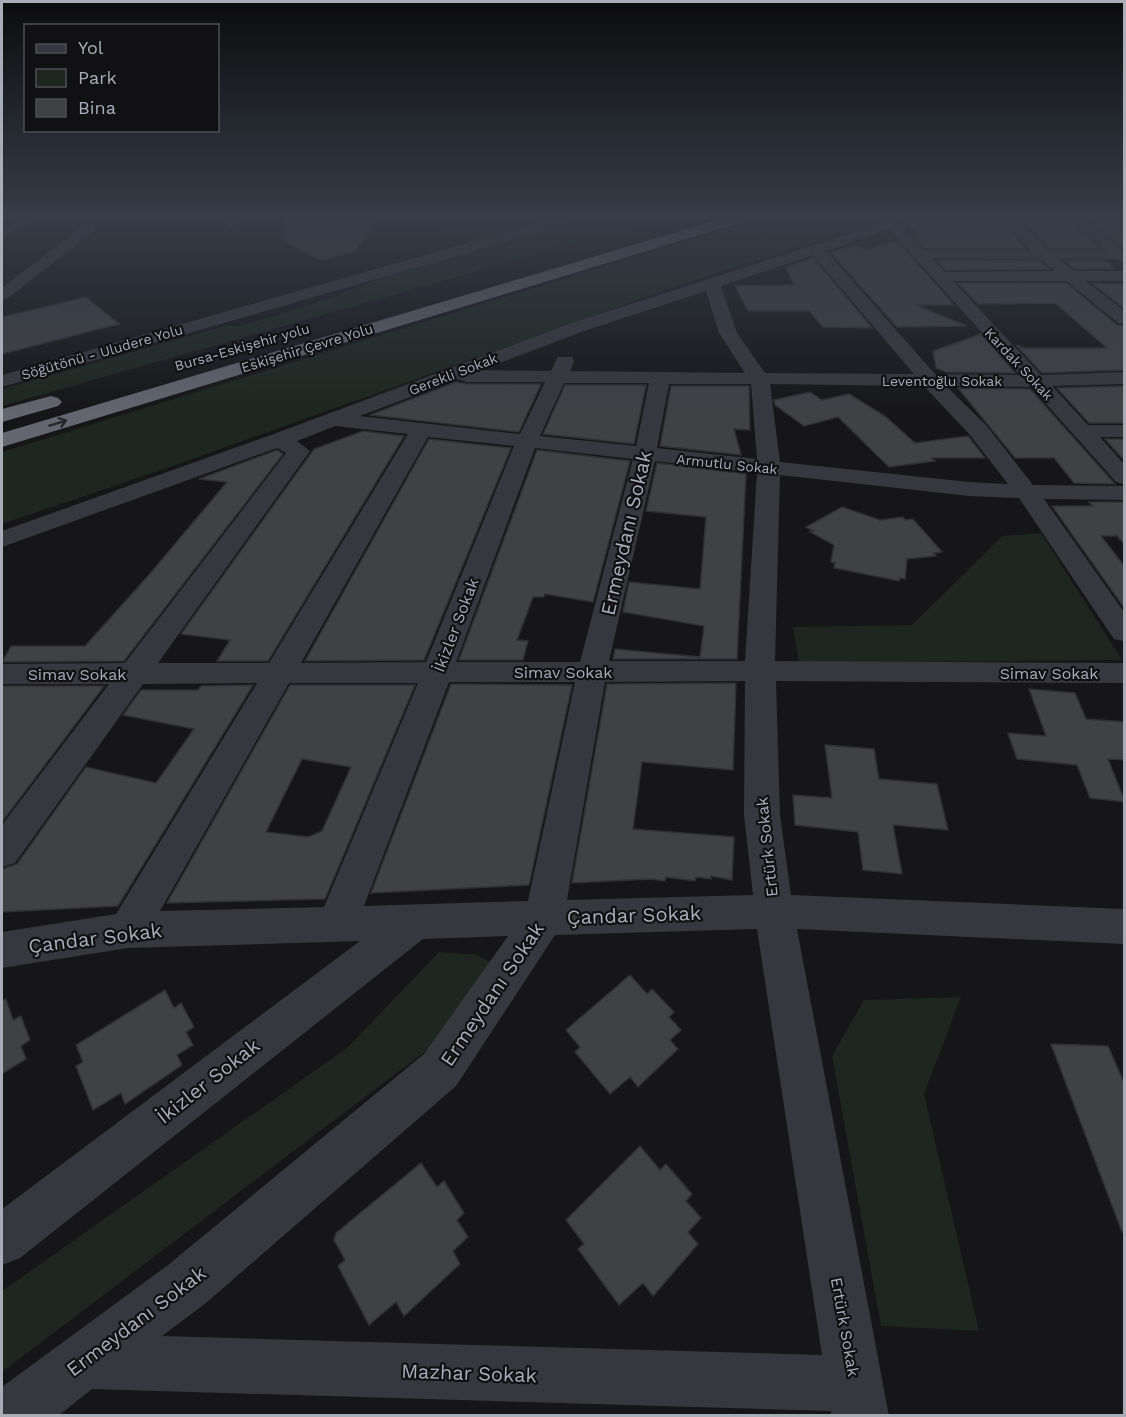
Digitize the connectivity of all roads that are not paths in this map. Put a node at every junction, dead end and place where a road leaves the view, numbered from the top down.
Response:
1 (20, 281) edge
2 (348, 281) edge
3 (472, 281) edge
4 (530, 281) edge
5 (720, 281) edge
6 (844, 281) edge
7 (944, 281) edge
8 (1077, 281) edge
9 (712, 284) junction
10 (2, 295) edge
11 (406, 300) dead end
12 (1122, 314) edge
13 (578, 327) junction
14 (447, 376) junction
15 (558, 377) junction
16 (660, 378) junction
17 (1124, 379) edge
18 (760, 380) junction
19 (2, 381) edge
20 (930, 381) junction
21 (1035, 381) junction
22 (68, 397) dead end
23 (2, 416) edge
24 (332, 420) junction
25 (421, 431) junction
26 (1082, 431) junction
27 (1125, 431) edge
28 (2, 440) edge
29 (279, 440) junction
30 (526, 443) junction
31 (645, 455) junction
32 (769, 469) junction
33 (1125, 477) edge
34 (1026, 491) junction
35 (1125, 493) edge
36 (2, 539) edge
37 (1125, 632) edge
38 (760, 671) junction
39 (592, 672) junction
40 (437, 673) junction
41 (2, 674) edge
42 (280, 674) junction
43 (1125, 674) edge
44 (132, 675) junction
45 (2, 852) edge
46 (774, 911) junction
47 (544, 918) junction
48 (415, 922) junction
49 (337, 924) junction
50 (1125, 927) edge
51 (128, 930) junction
52 (2, 950) edge
53 (2, 1240) edge
54 (83, 1361) junction
55 (858, 1400) edge
56 (10, 1416) edge

1 - 10 street
2 - 19 street, Söğütönü - Uludere Yolu
3 - 11 highway
28 -> 4 highway, Eskişehir Çevre Yolu
5 - 9 street, Gerekli Sokak
6 - 20 street
7 - 21 street, Kardak Sokak
8 - 12 street
9 - 13 street, Gerekli Sokak
9 - 18 street, Ertürk Sokak
13 - 14 street, Gerekli Sokak
13 - 15 street, İkizler Sokak
14 - 15 street
14 - 24 street, Gerekli Sokak
15 - 16 street
15 - 30 street, İkizler Sokak
16 - 18 street, Leventoğlu Sokak
16 - 31 street, Ermeydanı Sokak
17 - 21 street, Leventoğlu Sokak
18 - 20 street, Leventoğlu Sokak
18 - 32 street, Ertürk Sokak
20 - 21 street, Leventoğlu Sokak
20 - 34 street
21 - 26 street, Kardak Sokak
22 - 23 highway
24 - 25 street, Armutlu Sokak
24 - 29 street, Gerekli Sokak
25 - 30 street, Armutlu Sokak
25 - 42 street
26 - 27 street
26 - 33 street, Kardak Sokak
29 - 36 street, Gerekli Sokak
29 - 44 street
30 - 31 street, Armutlu Sokak
30 - 40 street, İkizler Sokak
31 - 32 street, Armutlu Sokak
31 - 39 street, Ermeydanı Sokak
32 - 34 street, Armutlu Sokak
32 - 38 street, Ertürk Sokak
34 - 35 street, Armutlu Sokak
34 - 37 street
38 - 39 street, Simav Sokak
38 - 43 street, Simav Sokak
38 - 46 street, Ertürk Sokak
39 - 40 street, Simav Sokak
39 - 47 street, Ermeydanı Sokak
40 - 42 street, Simav Sokak
40 - 49 street, İkizler Sokak
41 - 44 street, Simav Sokak
42 - 44 street, Simav Sokak
42 - 51 street
44 - 45 street
46 - 47 street, Çandar Sokak
46 - 50 street, Çandar Sokak
46 - 55 street, Ertürk Sokak
47 - 48 street, Çandar Sokak
47 - 54 street, Ermeydanı Sokak
48 - 49 street, Çandar Sokak
48 - 53 street, İkizler Sokak
49 - 51 street, Çandar Sokak
51 - 52 street, Çandar Sokak
54 - 55 street, Mazhar Sokak
54 - 56 street, Ermeydanı Sokak

